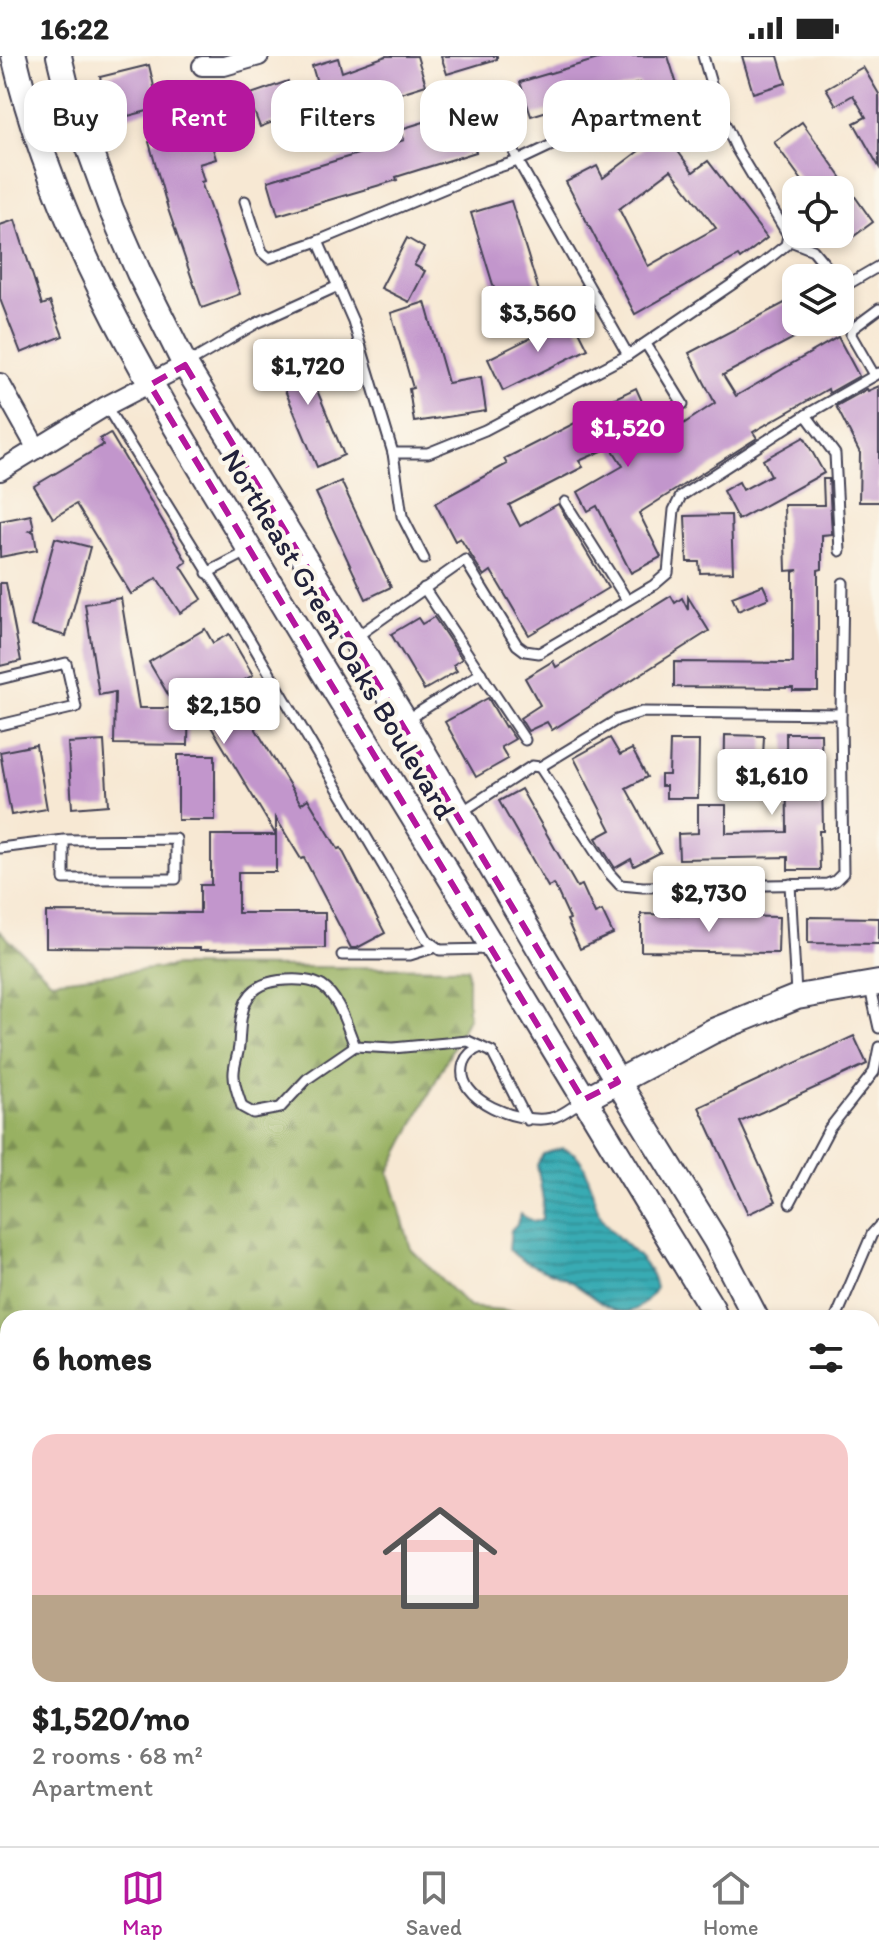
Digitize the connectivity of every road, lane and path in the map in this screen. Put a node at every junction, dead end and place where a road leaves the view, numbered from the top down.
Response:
1 (14, 56) edge
2 (59, 56) edge
3 (259, 56) edge
4 (703, 56) edge
5 (202, 66) dead end
6 (710, 80) edge
7 (730, 135) edge
8 (543, 149) edge
9 (514, 152) edge
10 (518, 161) junction
11 (245, 201) dead end
12 (782, 225) edge
13 (318, 241) junction
14 (782, 248) edge
15 (808, 248) edge
16 (824, 264) edge
17 (879, 266) edge
18 (854, 279) edge
19 (338, 286) junction
20 (879, 309) edge
21 (646, 344) junction
22 (628, 355) junction
23 (185, 365) junction
24 (877, 374) edge
25 (0, 383) edge
26 (150, 385) junction
27 (683, 404) dead end
28 (106, 406) junction
29 (806, 415) junction
30 (37, 449) junction
31 (393, 453) junction
32 (0, 471) edge
33 (565, 502) dead end
34 (250, 550) junction
35 (840, 551) dead end
36 (424, 559) dead end
37 (207, 573) junction
38 (843, 583) dead end
39 (424, 588) junction
40 (627, 600) junction
41 (353, 639) junction
42 (481, 673) junction
43 (0, 679) edge
44 (841, 714) junction
45 (405, 721) junction
46 (0, 725) edge
47 (525, 740) dead end
48 (540, 767) junction
49 (460, 813) junction
50 (425, 835) junction
51 (64, 840) junction
52 (0, 848) edge
53 (790, 884) junction
54 (436, 947) junction
55 (495, 949) junction
56 (342, 955) dead end
57 (874, 984) edge
58 (797, 997) junction
59 (879, 1028) edge
60 (355, 1046) junction
61 (481, 1047) junction
62 (879, 1047) edge
63 (618, 1082) junction
64 (583, 1100) junction
65 (527, 1120) junction
66 (790, 1203) dead end
67 (879, 1226) edge
68 (713, 1310) edge
69 (752, 1310) edge
70 (839, 1310) edge

1 - 26 main road, Northeast Green Oaks Boulevard
2 - 23 main road, Northeast Green Oaks Boulevard
3 - 5 street
4 - 6 lane
7 - 12 lane
8 - 10 lane
9 - 10 lane
10 - 13 lane
10 - 22 lane
11 - 13 lane
13 - 19 lane
14 - 21 lane
15 - 16 lane
17 - 18 lane
19 - 23 lane
19 - 31 lane
20 - 24 lane
21 - 22 lane
21 - 27 lane
22 - 31 lane
23 - 26 street
23 - 41 main road, Northeast Green Oaks Boulevard
24 - 29 lane
25 - 30 street
26 - 28 street
26 - 34 main road, Northeast Green Oaks Boulevard
28 - 30 street
28 - 37 lane
29 - 35 lane
29 - 40 lane
30 - 32 street
31 - 36 lane
33 - 40 lane
34 - 37 lane
34 - 50 main road, Northeast Green Oaks Boulevard
37 - 54 lane
38 - 44 lane
39 - 40 lane
39 - 41 lane
39 - 42 lane
41 - 45 main road, Northeast Green Oaks Boulevard
42 - 45 lane
42 - 47 lane
43 - 46 lane
44 - 48 lane
44 - 53 lane
45 - 49 main road, Northeast Green Oaks Boulevard
48 - 49 lane
48 - 53 lane
49 - 50 main road
49 - 63 main road, Northeast Green Oaks Boulevard
50 - 55 main road, Northeast Green Oaks Boulevard
51 - 51 lane
51 - 52 lane
53 - 58 lane
54 - 55 lane
54 - 56 lane
55 - 64 main road, Northeast Green Oaks Boulevard
57 - 58 main road
57 - 59 lane
58 - 63 main road
60 - 60 lane
60 - 61 lane
61 - 65 lane
61 - 65 lane
62 - 66 lane
63 - 64 main road
63 - 69 main road, Northeast Green Oaks Boulevard
64 - 65 lane
64 - 68 main road, Northeast Green Oaks Boulevard
67 - 70 lane

